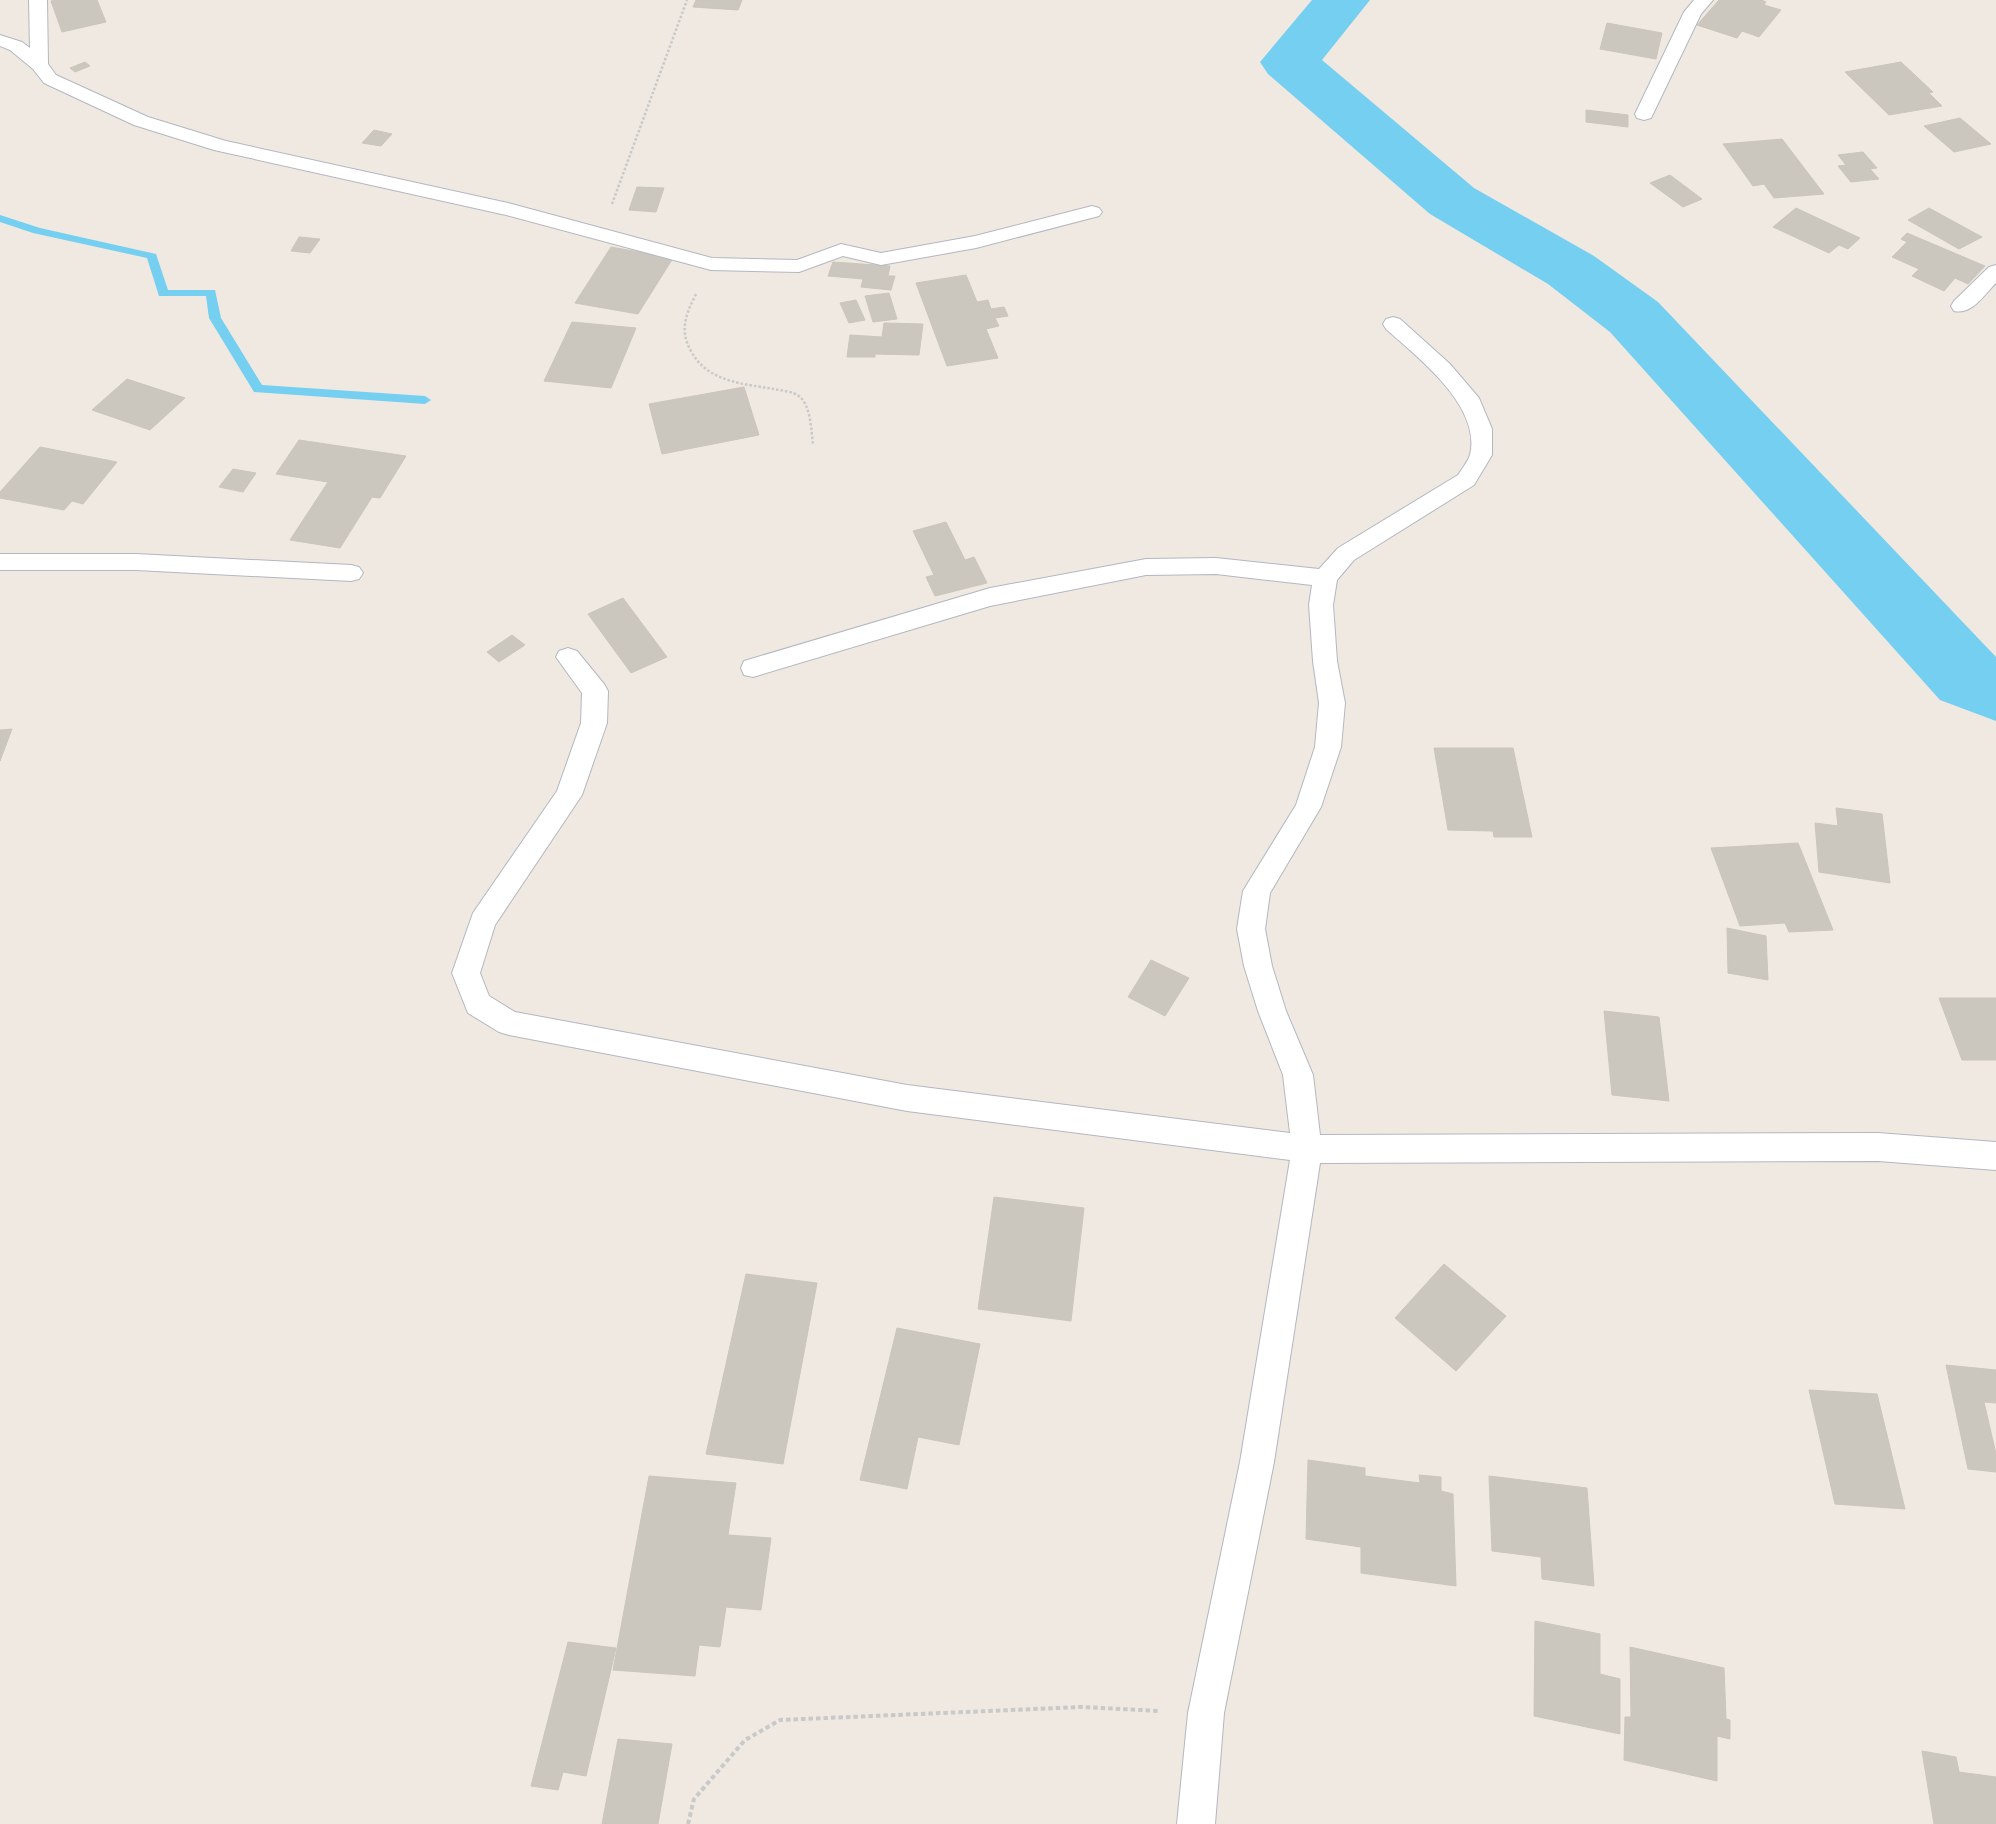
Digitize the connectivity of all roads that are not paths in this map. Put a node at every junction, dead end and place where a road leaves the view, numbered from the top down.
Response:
1 (38, 0) edge
2 (1704, 0) edge
3 (0, 40) edge
4 (39, 65) junction
5 (1644, 114) dead end
6 (1092, 212) dead end
7 (1996, 271) edge
8 (1961, 306) dead end
9 (1393, 324) dead end
10 (0, 562) edge
11 (351, 573) dead end
12 (1325, 578) junction
13 (568, 658) dead end
14 (753, 668) dead end
15 (1307, 1149) junction
16 (1996, 1156) edge
17 (1196, 1824) edge

1 - 4 street
2 - 5 street
3 - 4 street
4 - 6 street
7 - 8 street
9 - 12 street
10 - 11 street
12 - 14 street
12 - 15 street
13 - 15 street
15 - 16 street
15 - 17 street

